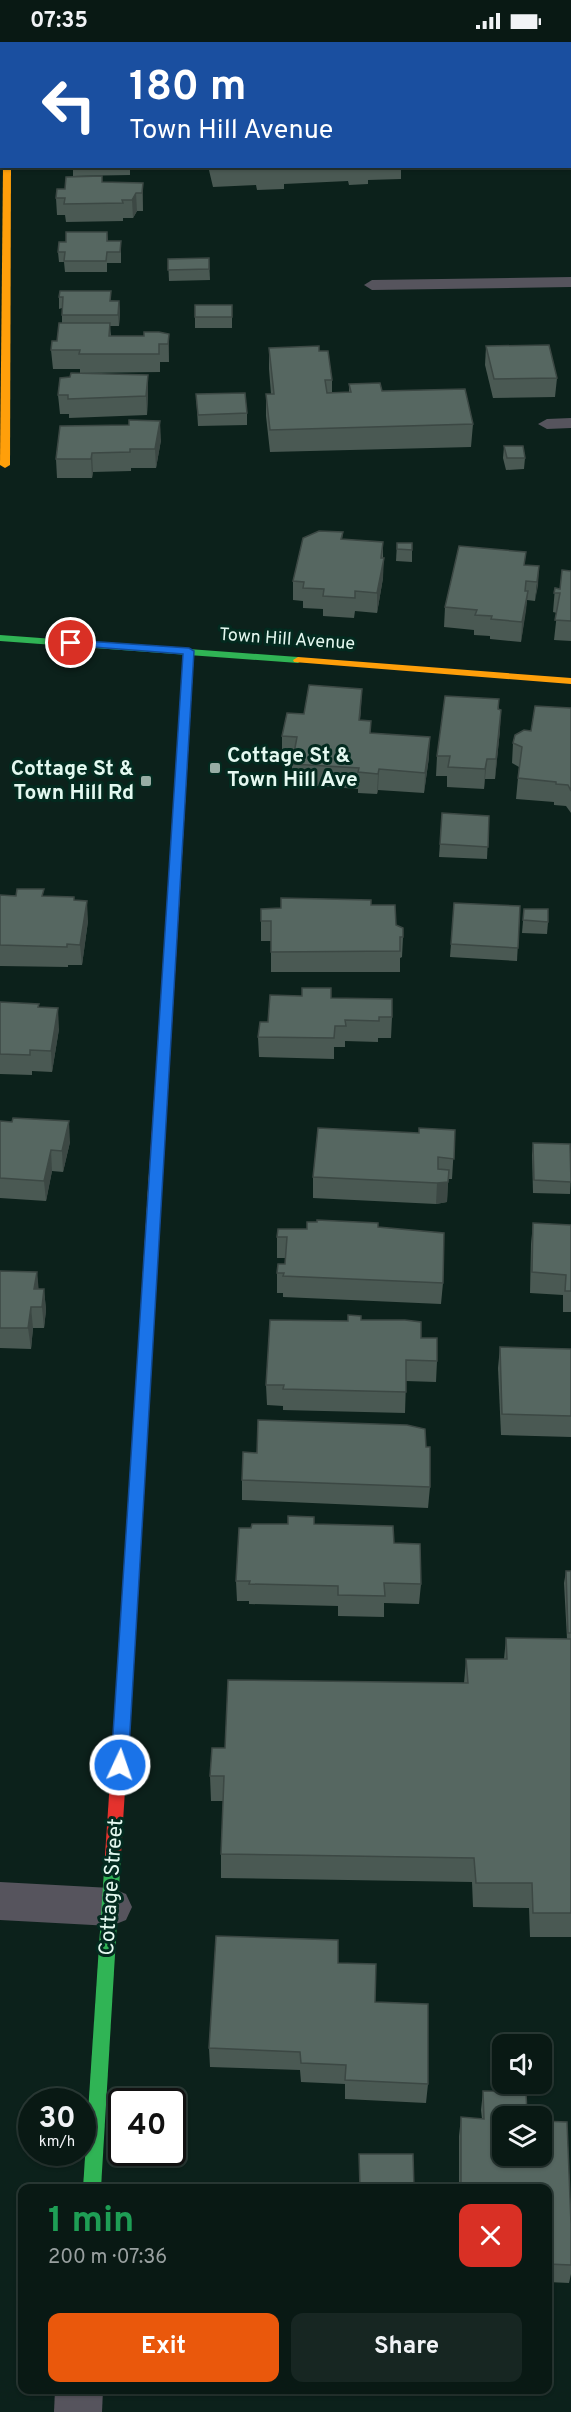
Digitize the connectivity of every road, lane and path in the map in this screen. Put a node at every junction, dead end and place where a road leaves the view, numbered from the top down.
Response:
1 (7, 168) edge
2 (571, 282) edge
3 (372, 285) dead end
4 (571, 423) edge
5 (547, 424) dead end
6 (5, 465) dead end
7 (0, 638) edge
8 (189, 651) junction
9 (571, 681) edge
10 (0, 1901) edge
11 (111, 1907) junction
12 (92, 2184) edge
13 (79, 2394) edge
14 (78, 2412) edge

1 - 6 street
2 - 3 lane
4 - 5 lane
7 - 8 street, Town Hill Avenue
8 - 9 street, Town Hill Avenue
8 - 11 street, Cottage Street
10 - 11 street
11 - 12 street, Cottage Street
13 - 14 street

